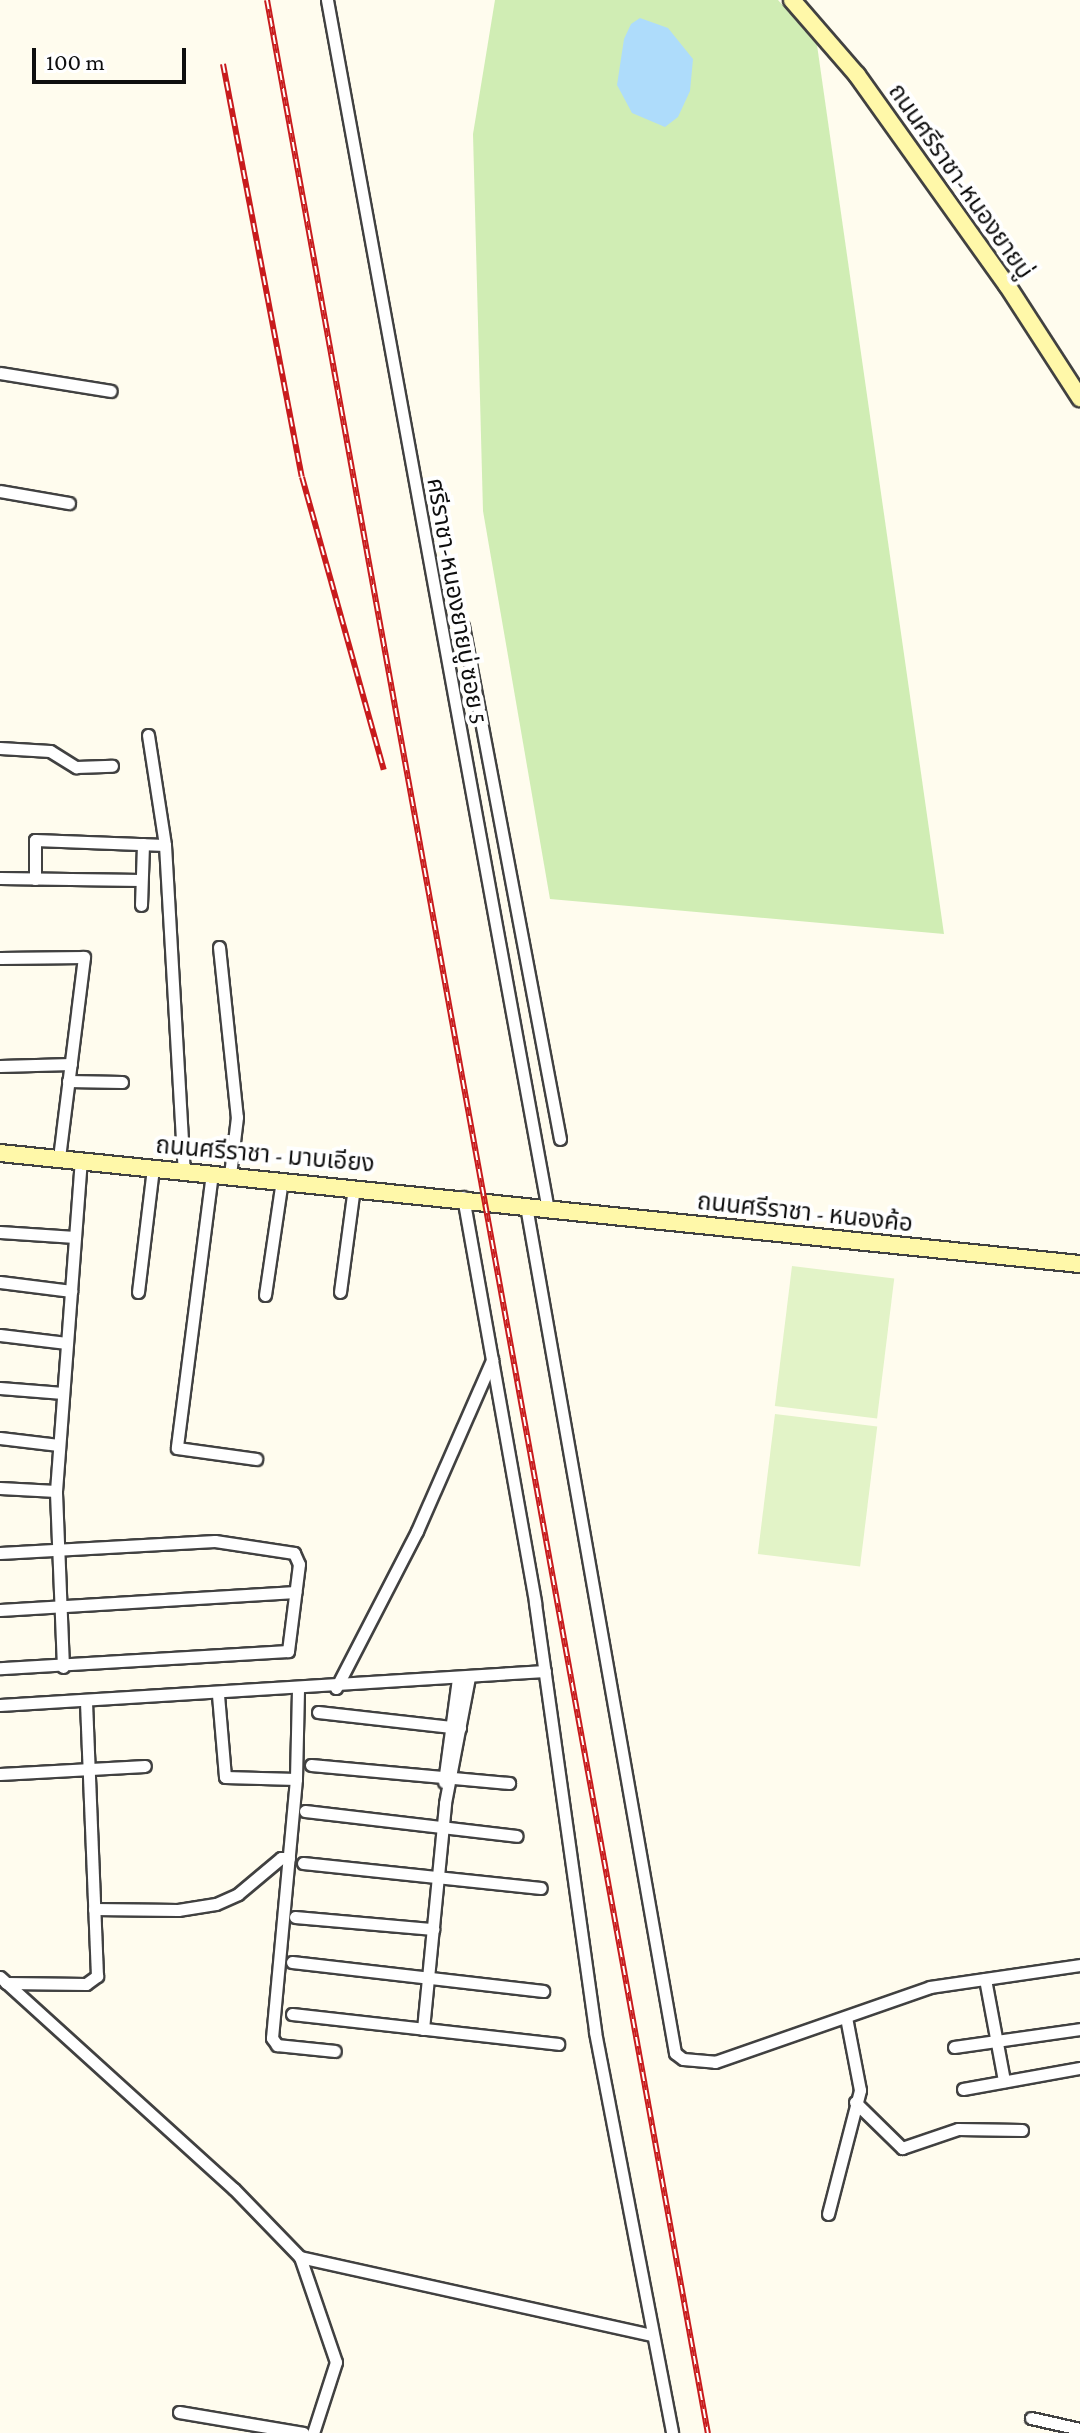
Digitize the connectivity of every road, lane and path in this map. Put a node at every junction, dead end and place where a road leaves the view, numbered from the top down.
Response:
1 (327, 0) edge
2 (792, 0) edge
3 (0, 373) edge
4 (111, 391) dead end
5 (1080, 398) edge
6 (0, 491) edge
7 (69, 503) dead end
8 (463, 626) dead end
9 (148, 735) dead end
10 (0, 748) edge
11 (112, 766) dead end
12 (143, 844) junction
13 (165, 845) junction
14 (0, 878) edge
15 (35, 879) junction
16 (141, 880) junction
17 (141, 905) dead end
18 (219, 947) dead end
19 (0, 958) edge
20 (528, 977) junction
21 (505, 980) junction
22 (71, 1064) junction
23 (0, 1066) edge
24 (68, 1081) junction
25 (122, 1082) dead end
26 (560, 1139) dead end
27 (0, 1153) edge
28 (59, 1159) junction
29 (81, 1161) junction
30 (153, 1168) junction
31 (184, 1171) junction
32 (212, 1173) junction
33 (230, 1175) junction
34 (282, 1180) junction
35 (354, 1187) junction
36 (463, 1197) junction
37 (526, 1206) junction
38 (548, 1210) junction
39 (0, 1232) edge
40 (75, 1237) junction
41 (1080, 1264) edge
42 (0, 1282) edge
43 (71, 1291) junction
44 (138, 1292) dead end
45 (340, 1292) dead end
46 (265, 1295) dead end
47 (0, 1335) edge
48 (67, 1343) junction
49 (492, 1360) junction
50 (0, 1388) edge
51 (63, 1393) junction
52 (0, 1438) edge
53 (59, 1445) junction
54 (256, 1459) dead end
55 (0, 1488) edge
56 (56, 1491) junction
57 (58, 1550) junction
58 (0, 1553) edge
59 (295, 1592) junction
60 (61, 1608) junction
61 (0, 1610) edge
62 (63, 1667) junction
63 (0, 1668) edge
64 (545, 1671) junction
65 (463, 1678) junction
66 (336, 1688) junction
67 (298, 1690) junction
68 (218, 1695) junction
69 (86, 1701) junction
70 (0, 1705) edge
71 (318, 1712) dead end
72 (455, 1727) junction
73 (311, 1765) dead end
74 (145, 1766) dead end
75 (88, 1769) junction
76 (0, 1774) edge
77 (448, 1776) junction
78 (296, 1779) junction
79 (509, 1783) dead end
80 (305, 1811) dead end
81 (443, 1827) junction
82 (517, 1836) dead end
83 (289, 1858) junction
84 (303, 1863) dead end
85 (438, 1877) junction
86 (541, 1888) dead end
87 (94, 1909) junction
88 (295, 1917) dead end
89 (433, 1929) junction
90 (292, 1962) dead end
91 (1080, 1965) edge
92 (428, 1977) junction
93 (985, 1979) junction
94 (3, 1980) edge
95 (543, 1991) dead end
96 (292, 2014) dead end
97 (846, 2017) junction
98 (423, 2029) junction
99 (1080, 2029) edge
100 (996, 2040) junction
101 (558, 2044) dead end
102 (954, 2047) dead end
103 (335, 2051) dead end
104 (1080, 2068) edge
105 (1004, 2081) junction
106 (963, 2089) dead end
107 (855, 2102) junction
108 (1022, 2130) dead end
109 (828, 2214) dead end
110 (300, 2257) junction
111 (652, 2335) junction
112 (179, 2412) dead end
113 (1031, 2418) dead end
114 (1080, 2429) edge
115 (303, 2433) edge
116 (313, 2433) edge
117 (672, 2433) edge

1 - 21 street, ศรีราชา-หนองยายบู่ ซอย 5
2 - 5 main road, ถนนศรีราชา-หนองยายบู่
3 - 4 street
6 - 7 street
8 - 20 street
9 - 13 street
10 - 11 street
12 - 13 street
12 - 15 street
12 - 16 street
13 - 31 street
14 - 15 street
15 - 16 street
16 - 17 street
18 - 33 street
19 - 22 street
20 - 21 street
20 - 26 street
21 - 38 street, ศรีราชา-หนองยายบู่ ซอย 5
22 - 23 street
22 - 24 street
24 - 25 street
24 - 28 street
27 - 28 main road, ถนนศรีราชา - มาบเอียง
28 - 29 main road, ถนนศรีราชา - มาบเอียง
29 - 30 main road, ถนนศรีราชา - มาบเอียง
29 - 40 street
30 - 31 main road, ถนนศรีราชา - มาบเอียง
30 - 44 street
31 - 32 main road, ถนนศรีราชา - มาบเอียง
32 - 33 main road, ถนนศรีราชา - มาบเอียง
32 - 54 street
33 - 34 main road, ถนนศรีราชา - มาบเอียง
34 - 35 main road, ถนนศรีราชา - มาบเอียง
34 - 46 street
35 - 36 main road, ถนนศรีราชา - มาบเอียง
35 - 45 street
36 - 37 main road, ถนนศรีราชา - มาบเอียง
36 - 49 street
37 - 38 main road, ถนนศรีราชา - หนองค้อ
37 - 97 street
38 - 41 main road, ถนนศรีราชา - หนองค้อ
39 - 40 street
40 - 43 street
42 - 43 street
43 - 48 street
47 - 48 street
48 - 51 street
49 - 64 street
49 - 66 street
50 - 51 street
51 - 53 street
52 - 53 street
53 - 56 street
55 - 56 street
56 - 57 street
57 - 58 street
57 - 59 street
57 - 60 street
59 - 60 street
59 - 62 street
60 - 61 street
60 - 62 street
62 - 63 street
64 - 65 street
64 - 111 street
65 - 66 street
65 - 72 street
66 - 67 street
67 - 68 street
67 - 78 street
68 - 69 street
68 - 78 street
69 - 70 street
69 - 75 street
71 - 72 street
72 - 77 street
73 - 77 street
74 - 75 street
75 - 76 street
75 - 87 street
77 - 79 street
77 - 81 street
78 - 83 street
80 - 81 street
81 - 82 street
81 - 85 street
83 - 87 street
83 - 103 street
84 - 85 street
85 - 86 street
85 - 89 street
87 - 94 street
88 - 89 street
89 - 92 street
90 - 92 street
91 - 93 street
92 - 95 street
92 - 98 street
93 - 97 street
93 - 100 street
94 - 110 street
96 - 98 street
97 - 107 street
98 - 101 street
99 - 100 street
100 - 102 street
100 - 105 street
104 - 105 street
105 - 106 street
107 - 108 street
107 - 109 street
110 - 111 street
110 - 116 street
111 - 117 street
112 - 115 street
113 - 114 street

